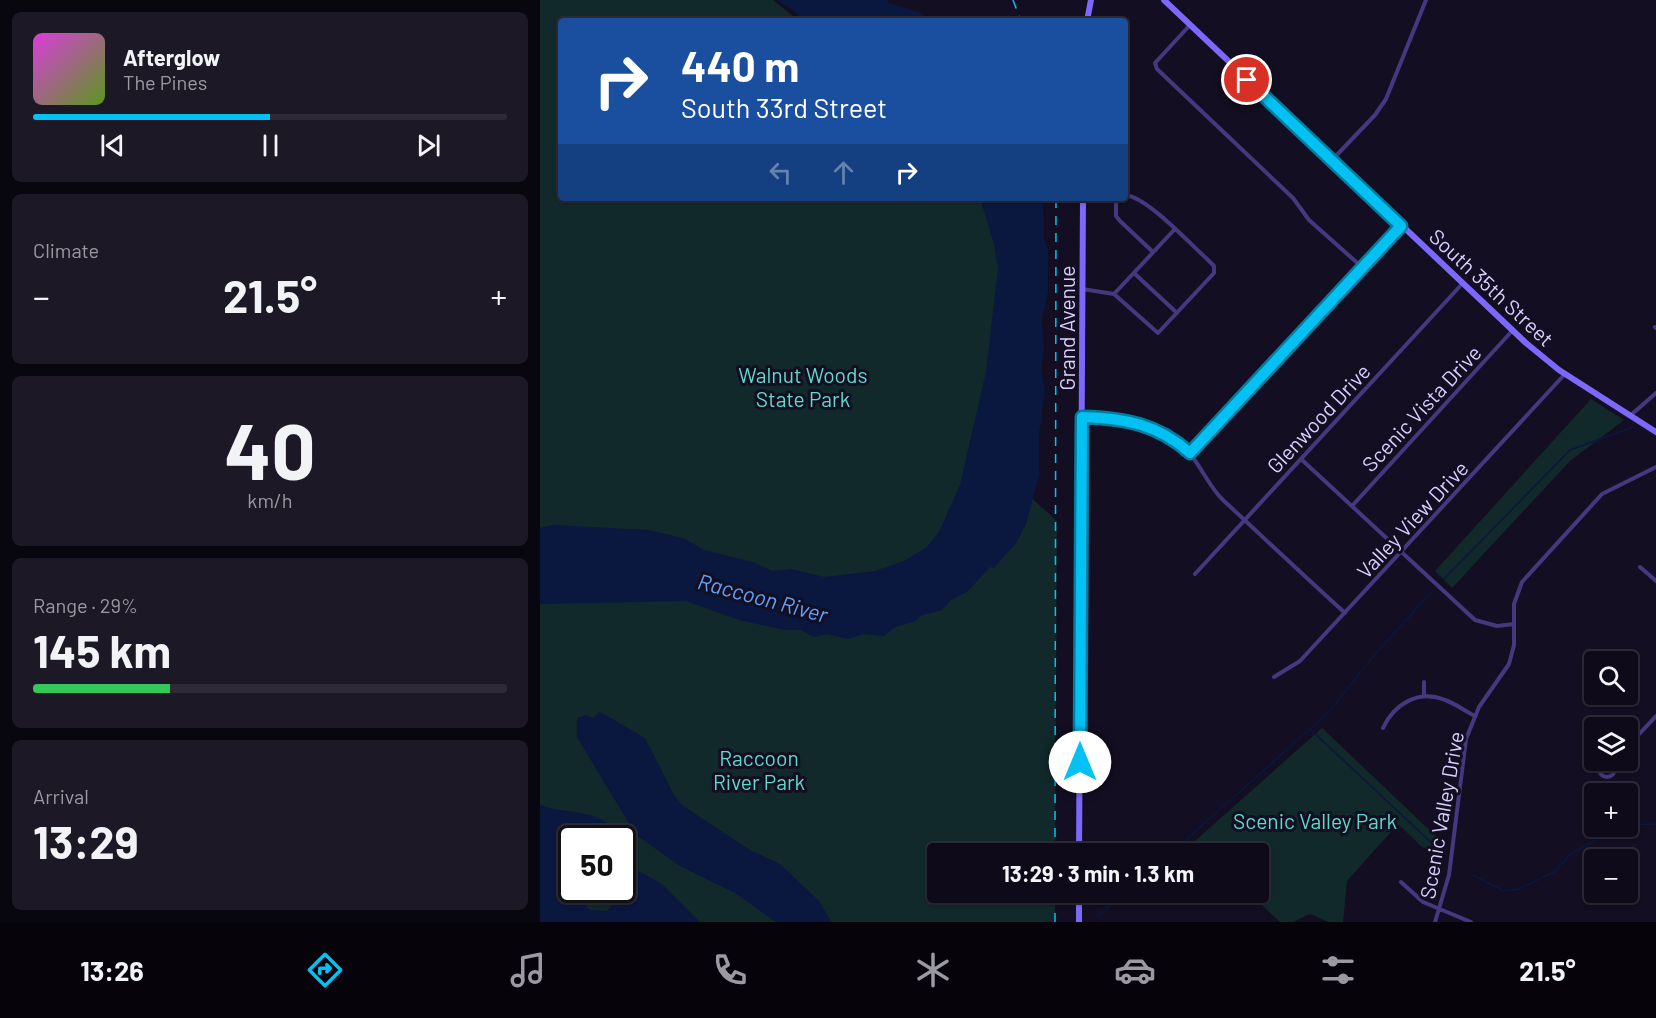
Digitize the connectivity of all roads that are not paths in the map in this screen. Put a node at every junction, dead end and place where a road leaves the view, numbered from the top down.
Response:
1 (1091, 0) edge
2 (1164, 0) edge
3 (1426, 0) edge
4 (1088, 18) edge
5 (1190, 25) junction
6 (1332, 160) junction
7 (1128, 195) edge
8 (1083, 201) edge
9 (1116, 201) edge
10 (1401, 226) junction
11 (1174, 230) junction
12 (1153, 252) junction
13 (1363, 268) junction
14 (1134, 273) junction
15 (1462, 284) junction
16 (1082, 290) junction
17 (1114, 294) junction
18 (1177, 313) junction
19 (1512, 331) junction
20 (1566, 374) junction
21 (1656, 393) edge
22 (1631, 415) junction
23 (1082, 417) junction
24 (1656, 432) edge
25 (1190, 453) junction
26 (1301, 459) junction
27 (1656, 466) edge
28 (1352, 506) junction
29 (1244, 520) junction
30 (1402, 553) junction
31 (1640, 567) dead end
32 (1195, 574) dead end
33 (1656, 580) edge
34 (1345, 613) junction
35 (1514, 624) junction
36 (1274, 677) dead end
37 (1424, 682) dead end
38 (1424, 696) junction
39 (1474, 716) junction
40 (1656, 716) edge
41 (1383, 728) dead end
42 (1638, 735) edge
43 (1613, 762) edge
44 (1079, 843) edge
45 (1401, 882) dead end
46 (1079, 903) edge
47 (1441, 908) junction
48 (1079, 922) edge
49 (1435, 922) edge
50 (1471, 922) edge

1 - 4 main road
2 - 5 main road, South 35th Street
3 - 6 street
5 - 6 main road, South 35th Street
5 - 13 street
6 - 10 main road, South 35th Street
7 - 11 street
8 - 16 main road, Grand Avenue
9 - 12 street
10 - 13 street
10 - 15 main road, South 35th Street
11 - 12 street
11 - 18 street
12 - 14 street
13 - 25 street
14 - 17 street
14 - 18 street
15 - 19 main road, South 35th Street
15 - 26 street, Glenwood Drive
16 - 17 street
16 - 23 main road, Grand Avenue
17 - 18 street
19 - 20 main road, South 35th Street
19 - 28 street, Scenic Vista Drive
20 - 22 main road, South 35th Street
20 - 30 street, Valley View Drive
21 - 22 street
22 - 24 main road, South 35th Street
23 - 25 street
23 - 44 main road, Grand Avenue
25 - 29 street
26 - 28 street
26 - 29 street, Glenwood Drive
27 - 35 street, Scenic Valley Drive
28 - 30 street
29 - 32 street, Glenwood Drive
29 - 34 street
30 - 34 street, Valley View Drive
30 - 35 street
31 - 33 street
34 - 36 street, Valley View Drive
35 - 39 street, Scenic Valley Drive
37 - 38 street
38 - 39 street
38 - 41 street
39 - 47 street, Scenic Valley Drive
40 - 42 street
43 - 43 street
45 - 47 street
46 - 48 main road
47 - 49 street, Scenic Valley Drive
47 - 50 street

